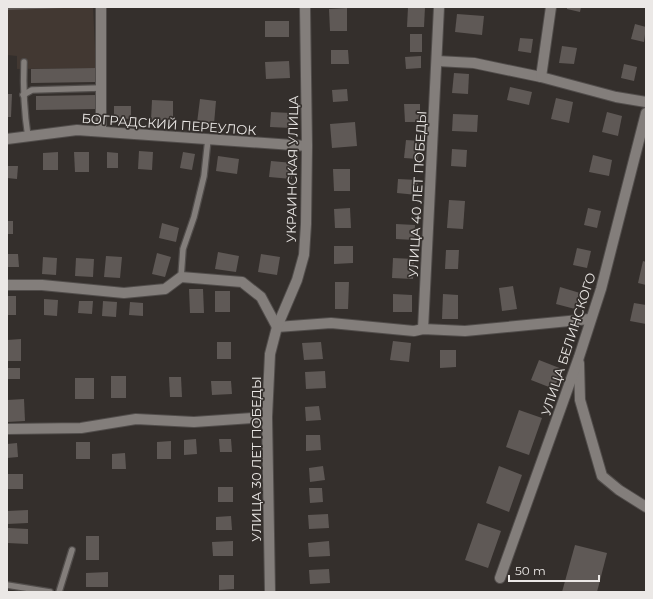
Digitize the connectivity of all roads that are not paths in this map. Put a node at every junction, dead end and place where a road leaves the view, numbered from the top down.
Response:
1 (101, 7) edge
2 (305, 7) edge
3 (439, 7) edge
4 (551, 7) edge
5 (437, 61) junction
6 (24, 62) dead end
7 (541, 77) junction
8 (101, 88) junction
9 (23, 94) junction
10 (646, 102) edge
11 (646, 113) edge
12 (101, 131) junction
13 (28, 137) junction
14 (7, 139) edge
15 (208, 139) junction
16 (307, 146) junction
17 (181, 277) junction
18 (7, 285) edge
19 (590, 319) junction
20 (277, 327) junction
21 (423, 329) junction
22 (579, 357) junction
23 (267, 416) junction
24 (7, 429) edge
25 (646, 507) edge
26 (72, 550) dead end
27 (500, 578) dead end
28 (7, 585) edge
29 (50, 592) edge
30 (59, 592) edge
31 (270, 592) edge

1 - 8 street
2 - 16 street, УКРАИНСКАЯ УЛИЦА
3 - 5 street, УЛИЦА 40 ЛЕТ ПОБЕДЫ
4 - 7 street
5 - 7 street
5 - 21 street, УЛИЦА 40 ЛЕТ ПОБЕДЫ
6 - 9 lane
7 - 10 street
8 - 9 lane
8 - 12 street
9 - 13 lane
11 - 19 street, УЛИЦА БЕЛИНСКОГО
12 - 13 street, БОГРАДСКИЙ ПЕРЕУЛОК
12 - 15 street, БОГРАДСКИЙ ПЕРЕУЛОК
13 - 14 street, БОГРАДСКИЙ ПЕРЕУЛОК
15 - 16 street, БОГРАДСКИЙ ПЕРЕУЛОК
15 - 17 lane
16 - 20 street, УКРАИНСКАЯ УЛИЦА
17 - 18 street
17 - 20 street
19 - 21 street
19 - 22 street, УЛИЦА БЕЛИНСКОГО
20 - 21 street
20 - 23 street, УЛИЦА 30 ЛЕТ ПОБЕДЫ
22 - 25 street
22 - 27 street, УЛИЦА БЕЛИНСКОГО
23 - 24 street
23 - 31 street, УЛИЦА 30 ЛЕТ ПОБЕДЫ
26 - 30 lane
28 - 29 lane

